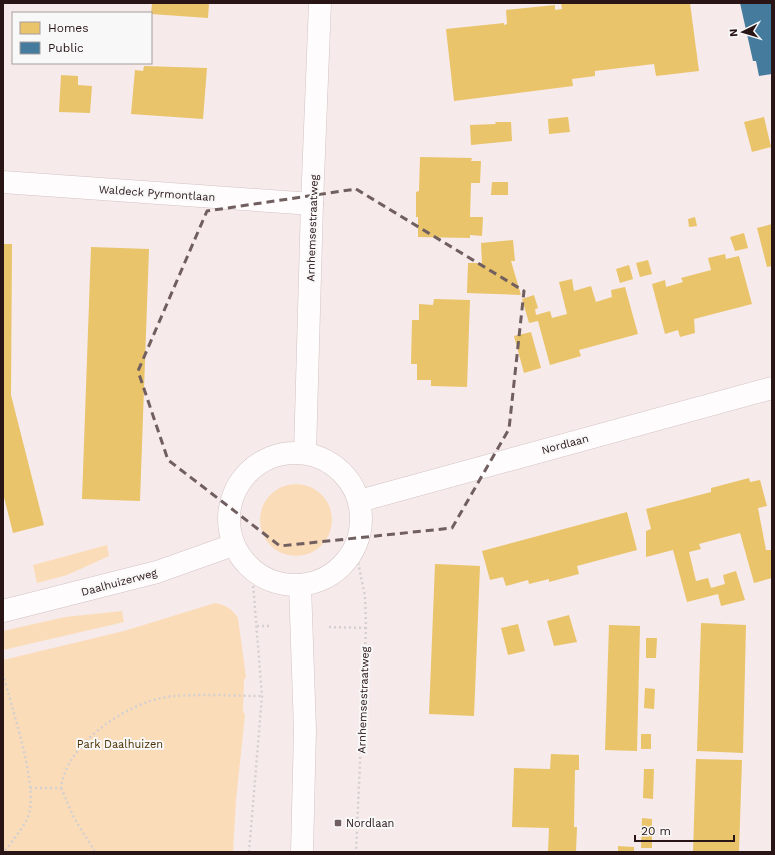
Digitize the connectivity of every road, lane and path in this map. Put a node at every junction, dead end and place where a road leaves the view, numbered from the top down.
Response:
1 (320, 3) edge
2 (3, 182) edge
3 (312, 204) junction
4 (772, 388) edge
5 (306, 453) junction
6 (359, 501) junction
7 (233, 545) junction
8 (355, 548) junction
9 (252, 571) junction
10 (300, 586) junction
11 (3, 611) edge
12 (3, 674) edge
13 (262, 696) junction
14 (30, 788) junction
15 (61, 788) junction
16 (4, 852) edge
17 (94, 852) edge
18 (249, 852) edge
19 (302, 852) edge
20 (356, 852) edge

1 - 3 main road, Arnhemsestraatweg
2 - 3 main road, Waldeck Pyrmontlaan
3 - 5 main road, Arnhemsestraatweg
4 - 6 main road, Nordlaan
5 - 6 main road
5 - 7 main road
6 - 8 main road
7 - 9 main road
7 - 11 main road, Daalhuizerweg
8 - 10 main road
8 - 20 path, Arnhemsestraatweg
9 - 10 main road
9 - 13 path
10 - 19 main road
12 - 14 path
13 - 15 path
13 - 18 path
14 - 15 path
14 - 16 path
15 - 17 path

